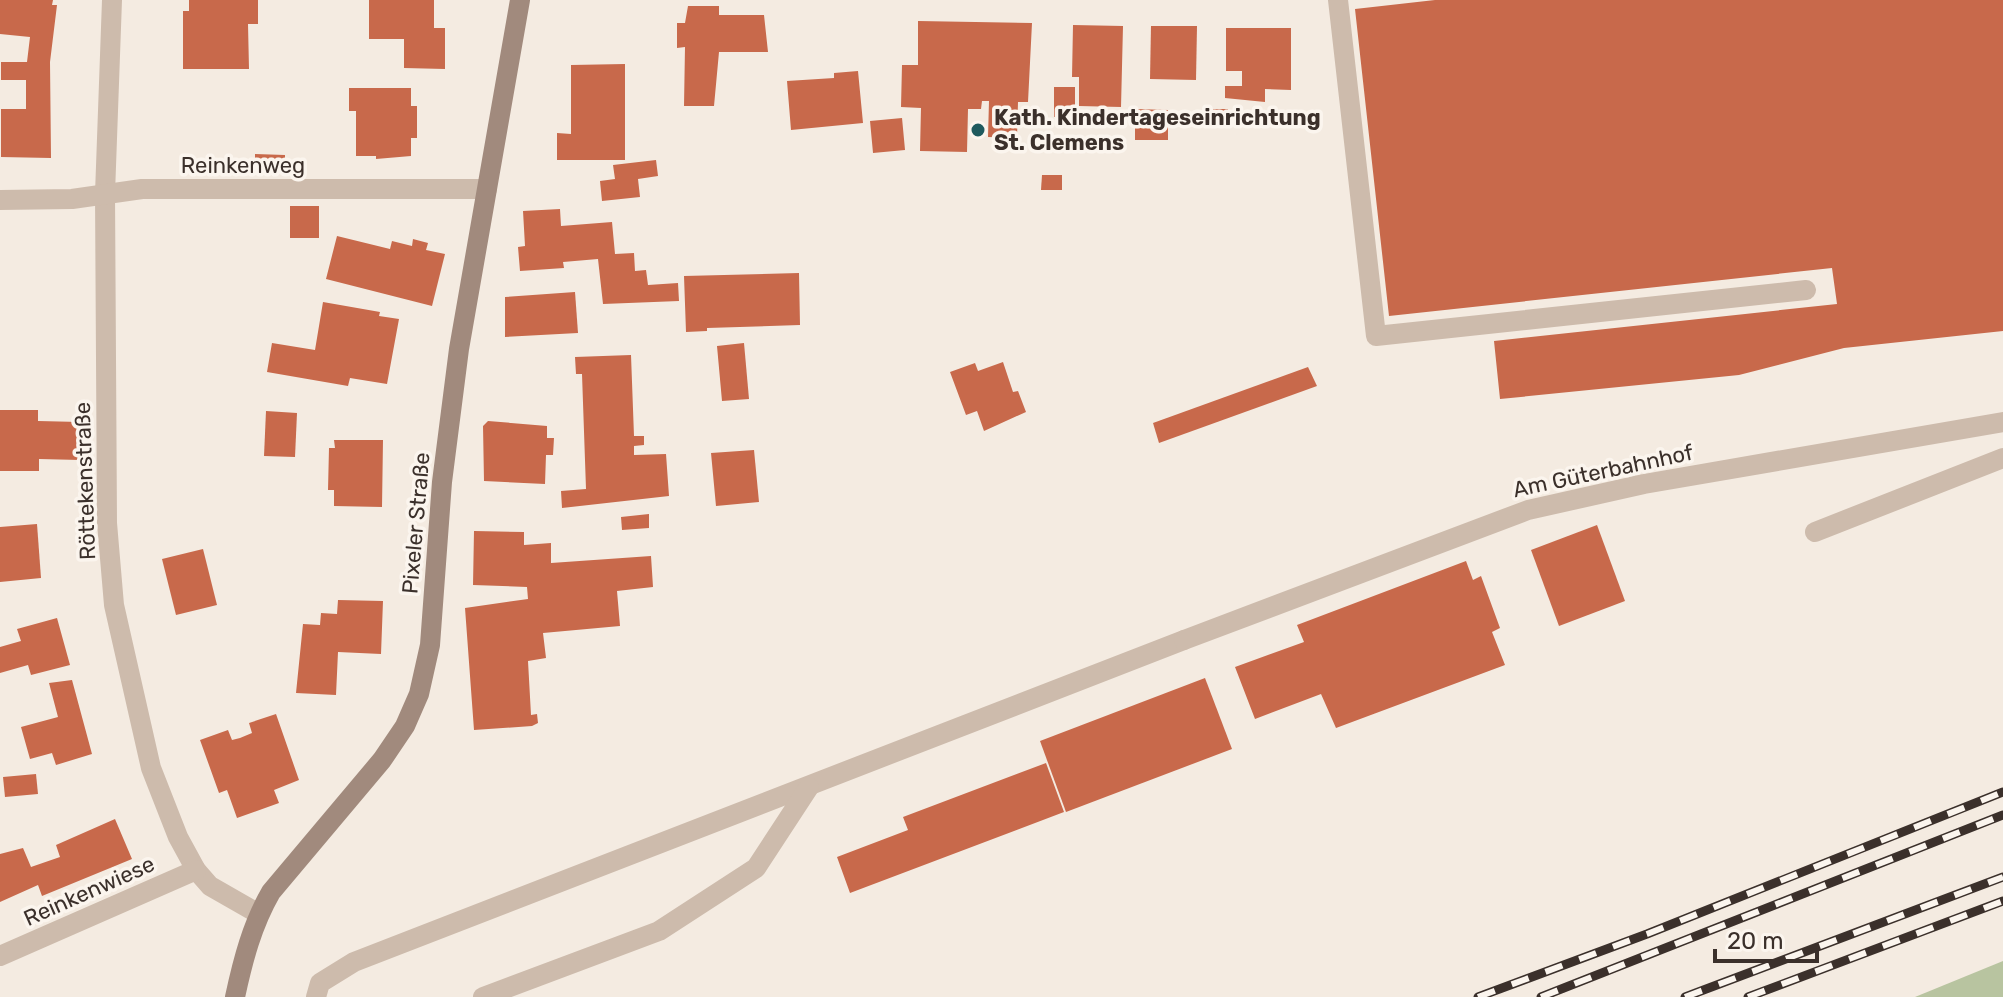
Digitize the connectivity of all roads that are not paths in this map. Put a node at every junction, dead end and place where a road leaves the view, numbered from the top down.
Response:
1 (112, 0) edge
2 (520, 0) edge
3 (1338, 0) edge
4 (487, 189) junction
5 (105, 194) junction
6 (0, 200) edge
7 (1806, 290) dead end
8 (2003, 422) edge
9 (2003, 458) edge
10 (1815, 532) dead end
11 (809, 787) junction
12 (196, 870) junction
13 (259, 914) junction
14 (0, 956) edge
15 (235, 997) edge
16 (316, 997) edge
17 (483, 997) edge

1 - 5 street, Röttekenstraße
2 - 4 main road, Pixeler Straße
3 - 7 street
4 - 5 street, Reinkenweg
4 - 13 main road, Pixeler Straße
5 - 6 street, Reinkenweg
5 - 12 street, Röttekenstraße
8 - 11 street, Am Güterbahnhof
9 - 10 street
11 - 16 street, Am Güterbahnhof
11 - 17 street
12 - 13 street, Röttekenstraße
12 - 14 street, Reinkenwiese
13 - 15 main road, Pixeler Straße

